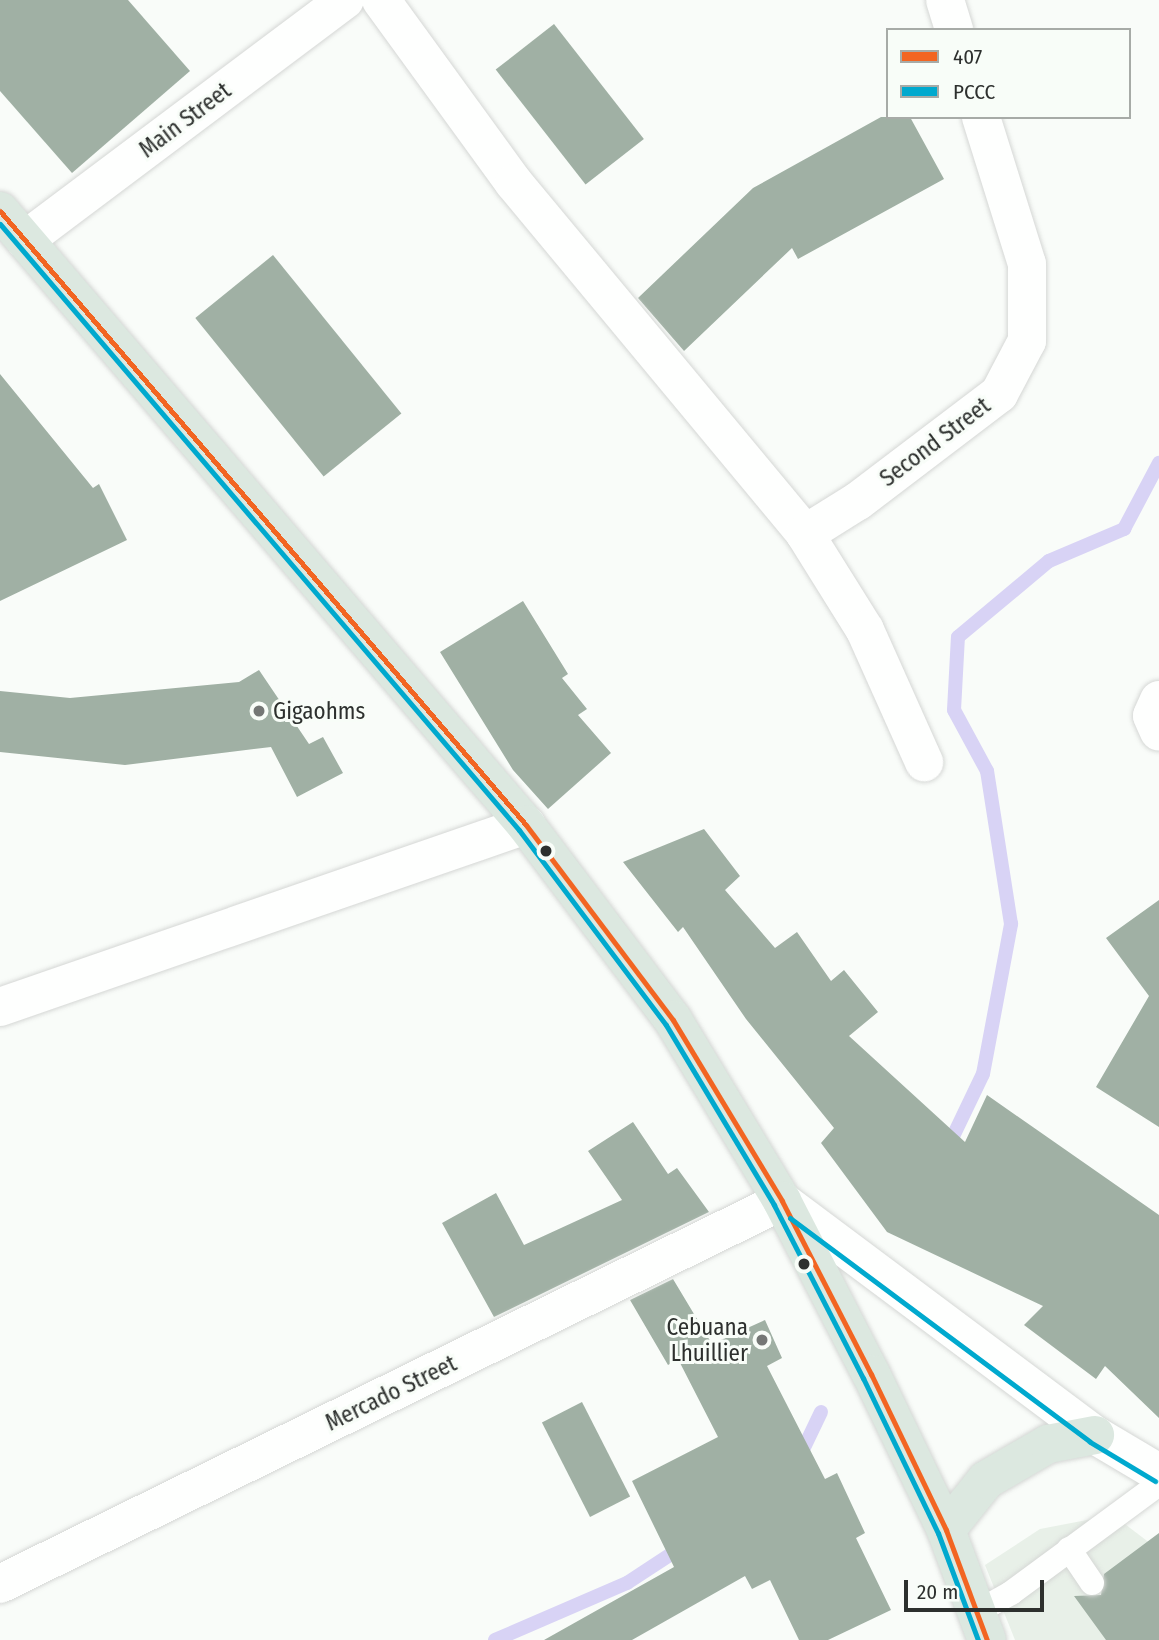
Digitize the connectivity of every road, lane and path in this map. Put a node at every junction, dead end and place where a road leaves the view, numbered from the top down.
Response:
1 (345, 0) edge
2 (381, 0) edge
3 (945, 0) edge
4 (953, 28) edge
5 (982, 119) edge
6 (0, 211) edge
7 (24, 240) junction
8 (805, 534) junction
9 (1159, 700) edge
10 (1159, 732) edge
11 (925, 762) dead end
12 (526, 825) junction
13 (0, 1007) edge
14 (782, 1201) junction
15 (1095, 1434) junction
16 (1159, 1473) edge
17 (1159, 1483) edge
18 (946, 1530) junction
19 (1069, 1549) junction
20 (1093, 1583) dead end
21 (0, 1584) edge
22 (982, 1626) edge

1 - 7 street, Main Street
2 - 8 street
3 - 4 street
5 - 8 street, Second Street
6 - 7 highway
7 - 12 highway
8 - 11 street
9 - 10 street
12 - 13 street
12 - 14 highway
14 - 15 street
14 - 18 highway
14 - 21 street, Mercado Street
15 - 16 street
15 - 18 highway
17 - 19 lane
18 - 22 highway
19 - 20 lane
19 - 22 lane

